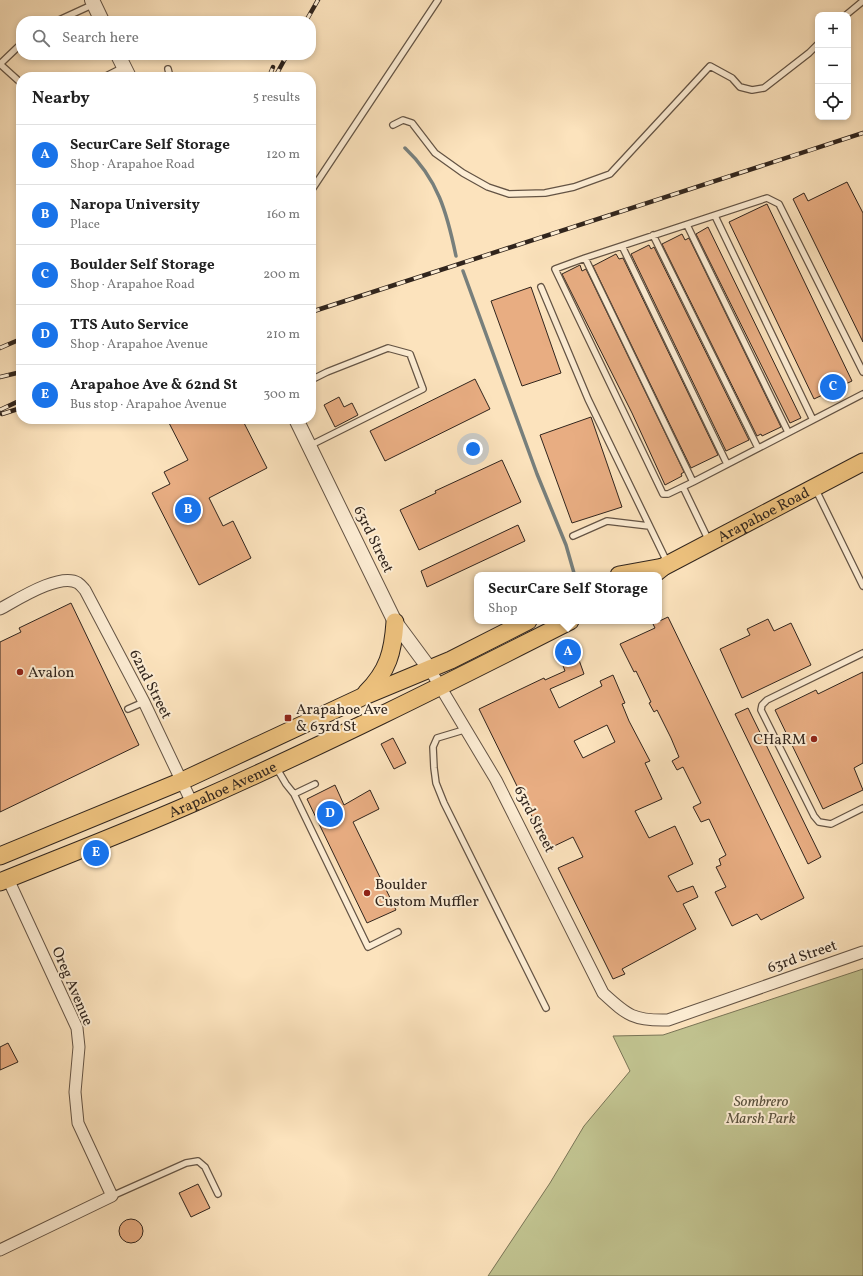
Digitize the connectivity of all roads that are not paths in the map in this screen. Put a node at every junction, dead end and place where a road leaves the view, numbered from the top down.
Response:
1 (438, 0) edge
2 (863, 1) edge
3 (93, 2) edge
4 (850, 12) edge
5 (66, 16) edge
6 (100, 16) edge
7 (815, 47) edge
8 (16, 49) edge
9 (0, 64) edge
10 (124, 66) edge
11 (168, 69) dead end
12 (113, 72) edge
13 (169, 72) edge
14 (16, 78) edge
15 (393, 125) dead end
16 (316, 183) edge
17 (715, 216) junction
18 (687, 225) junction
19 (653, 235) junction
20 (622, 246) junction
21 (585, 258) junction
22 (541, 287) dead end
23 (863, 372) edge
24 (316, 378) edge
25 (863, 394) edge
26 (813, 420) junction
27 (298, 424) edge
28 (788, 432) junction
29 (309, 446) junction
30 (758, 448) junction
31 (863, 462) edge
32 (727, 464) junction
33 (693, 482) junction
34 (683, 487) junction
35 (814, 488) junction
36 (650, 526) junction
37 (572, 536) dead end
38 (710, 543) junction
39 (661, 569) edge
40 (640, 572) edge
41 (863, 586) edge
42 (0, 609) edge
43 (395, 622) junction
44 (522, 624) edge
45 (564, 624) edge
46 (863, 653) edge
47 (429, 668) junction
48 (440, 685) junction
49 (362, 697) junction
50 (144, 702) junction
51 (128, 709) dead end
52 (467, 729) junction
53 (275, 765) junction
54 (182, 781) junction
55 (314, 784) dead end
56 (294, 794) junction
57 (192, 803) junction
58 (863, 808) edge
59 (0, 856) edge
60 (4, 881) edge
61 (398, 932) dead end
62 (863, 952) edge
63 (546, 1008) dead end
64 (218, 1194) dead end
65 (112, 1196) junction
66 (0, 1250) edge

1 - 16 lane
2 - 4 lane
3 - 5 lane
3 - 6 street
7 - 15 lane
8 - 9 lane
9 - 14 lane
10 - 12 lane
11 - 13 lane
17 - 18 lane
17 - 23 lane
17 - 26 lane
18 - 19 lane
18 - 28 lane
19 - 20 lane
19 - 30 lane
20 - 21 lane
20 - 32 lane
21 - 33 lane
21 - 34 lane
22 - 36 lane
24 - 29 lane
25 - 26 lane
26 - 28 lane
27 - 29 street, 63rd Street
28 - 30 lane
29 - 43 street, 63rd Street
30 - 32 lane
31 - 35 main road, Arapahoe Road
32 - 33 lane
33 - 34 lane
34 - 38 lane
35 - 38 main road, Arapahoe Road
35 - 41 lane
36 - 37 lane
36 - 39 lane
38 - 39 main road, Arapahoe Road
39 - 40 main road, Arapahoe Road
42 - 50 street, 62nd Street
43 - 47 street, 63rd Street
43 - 49 main road
44 - 47 main road
45 - 48 main road
46 - 58 lane
47 - 48 street, 63rd Street
47 - 49 main road, Arapahoe Avenue
48 - 52 street, 63rd Street
48 - 53 main road, Arapahoe Avenue
49 - 54 main road, Arapahoe Avenue
50 - 51 lane
50 - 54 street, 62nd Street
52 - 62 street, 63rd Street
52 - 63 lane
53 - 56 lane
53 - 57 main road, Arapahoe Avenue
54 - 57 street, 62nd Street
54 - 59 main road, Arapahoe Avenue
55 - 56 lane
56 - 61 lane
57 - 60 main road, Arapahoe Avenue
60 - 65 street, Oreg Avenue
64 - 65 lane
65 - 66 street

